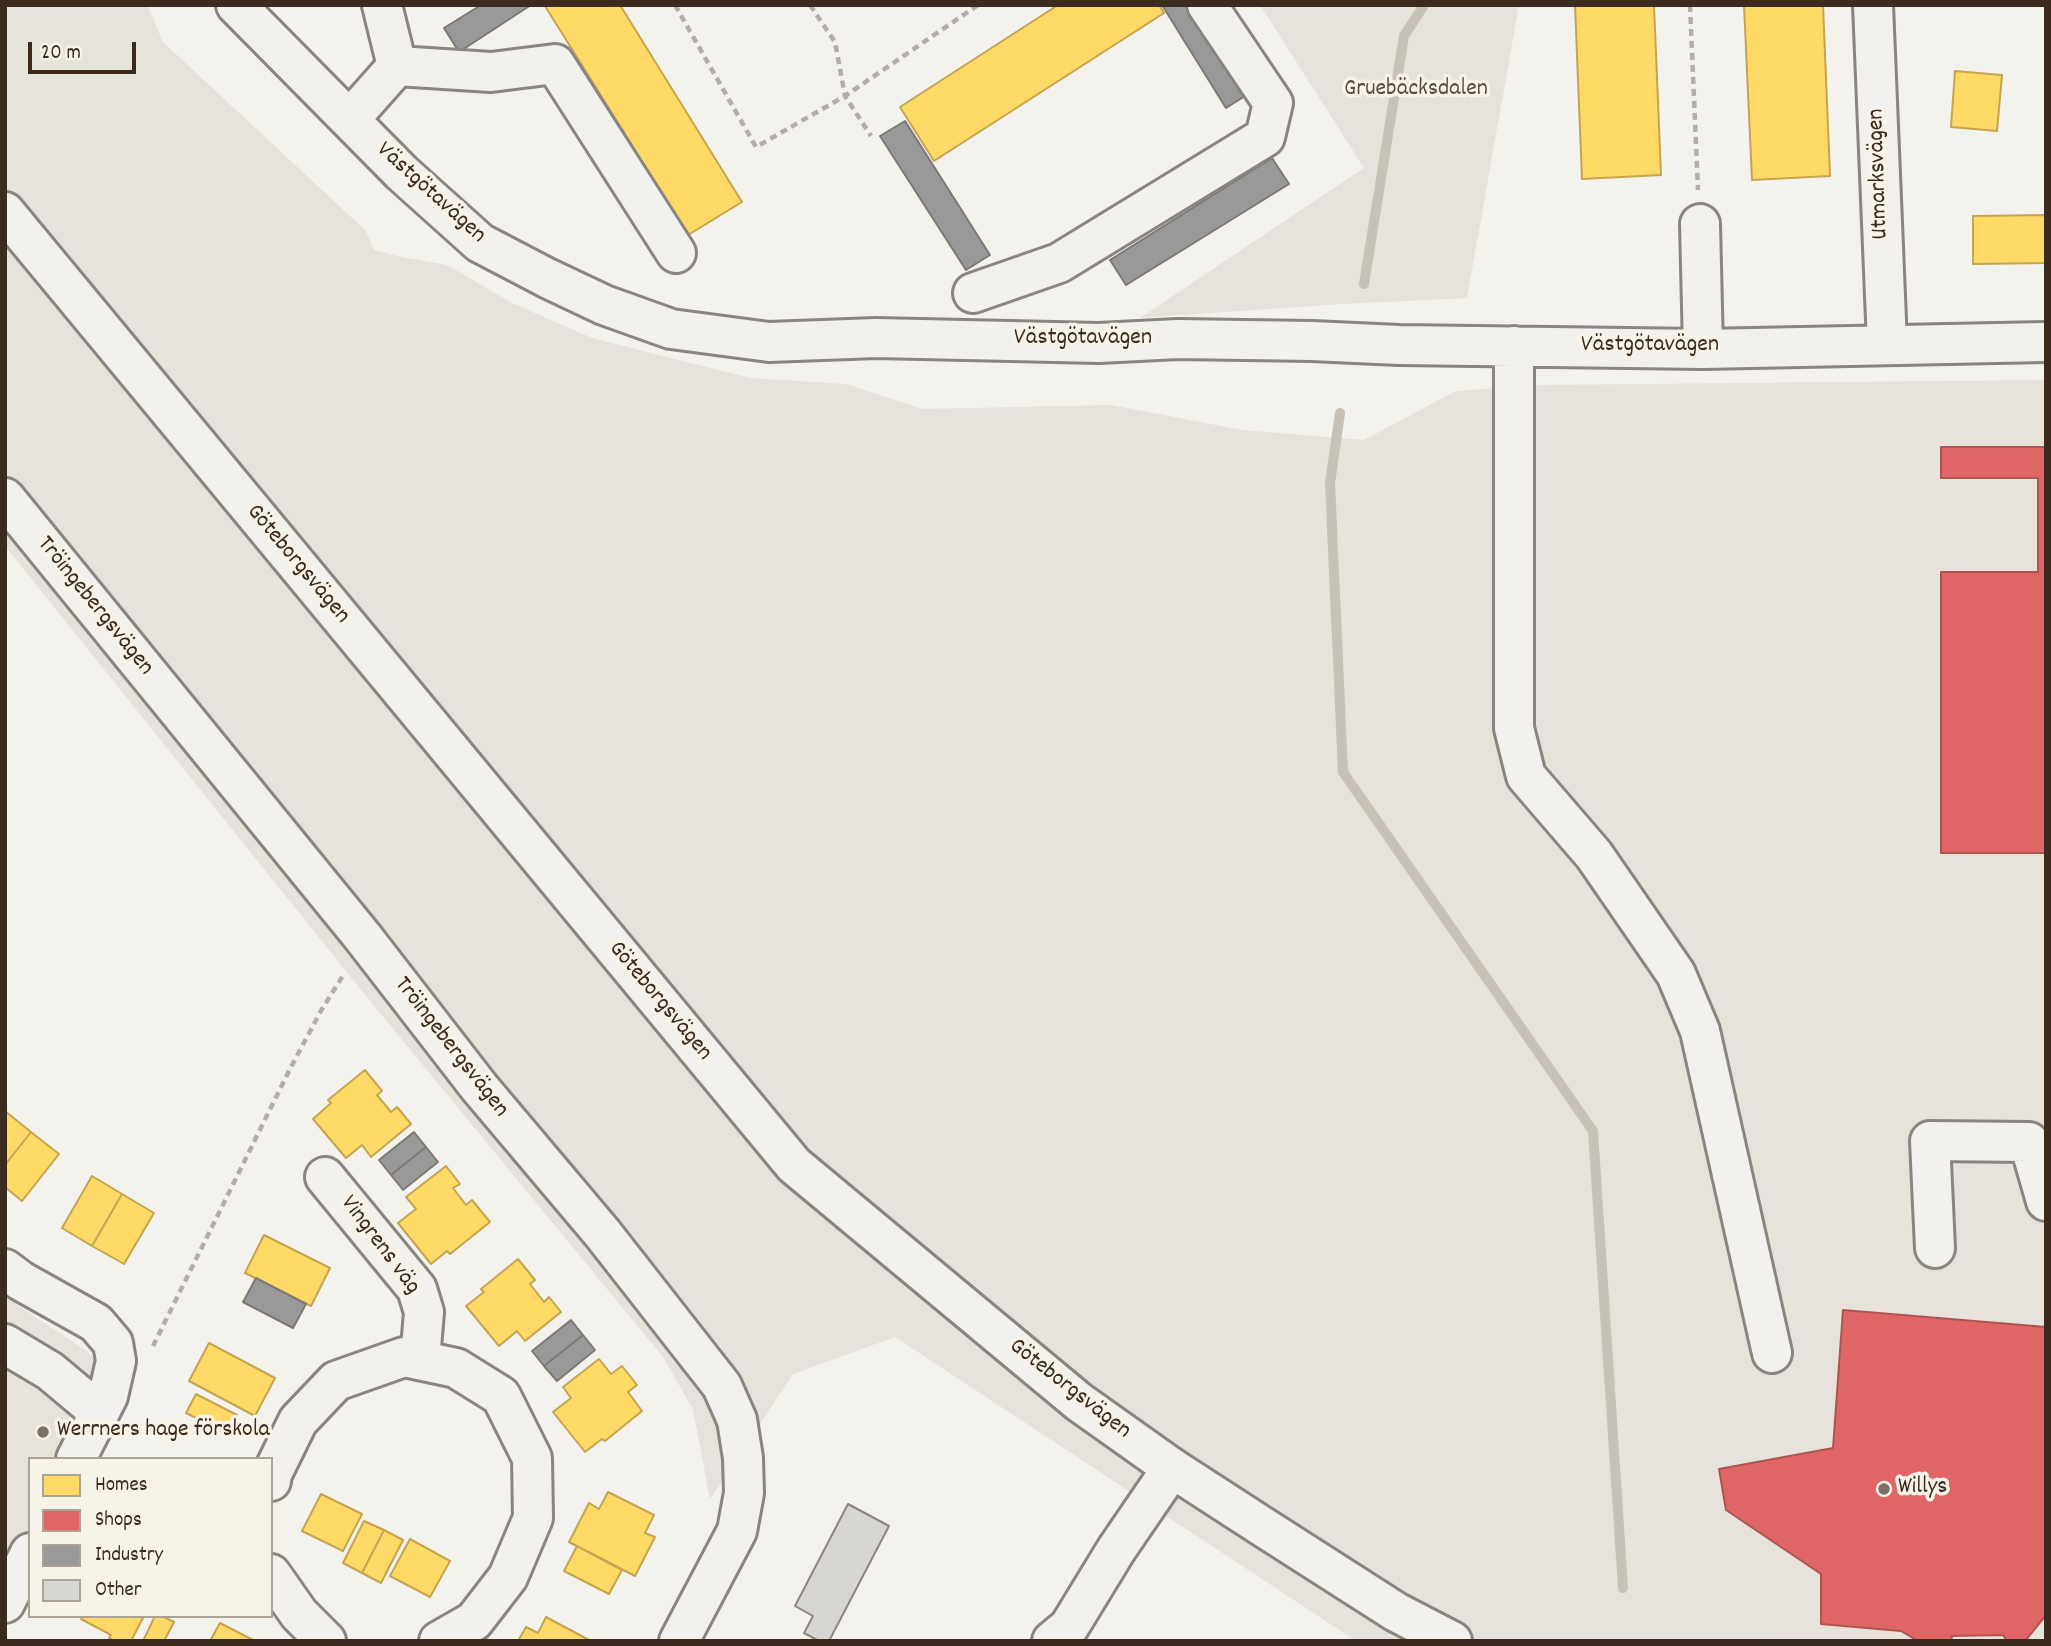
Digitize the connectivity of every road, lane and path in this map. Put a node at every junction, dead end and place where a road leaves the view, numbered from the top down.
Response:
1 (236, 5) edge
2 (382, 5) edge
3 (675, 5) edge
4 (978, 5) edge
5 (1207, 5) edge
6 (1690, 5) edge
7 (1873, 5) edge
8 (809, 6) edge
9 (397, 66) junction
10 (845, 96) junction
11 (350, 119) junction
12 (871, 136) dead end
13 (5, 212) edge
14 (1700, 224) joint
15 (676, 253) dead end
16 (973, 293) dead end
17 (2046, 342) edge
18 (1887, 344) junction
19 (1514, 346) junction
20 (1703, 349) junction
21 (5, 498) edge
22 (350, 963) dead end
23 (325, 1177) dead end
24 (2046, 1201) edge
25 (1935, 1248) dead end
26 (5, 1269) edge
27 (5, 1343) edge
28 (152, 1347) dead end
29 (1772, 1353) dead end
30 (420, 1360) junction
31 (99, 1412) junction
32 (77, 1457) edge
33 (1172, 1468) junction
34 (273, 1472) edge
35 (28, 1557) edge
36 (273, 1577) edge
37 (5, 1603) edge
38 (326, 1641) edge
39 (439, 1641) edge
40 (680, 1641) edge
41 (1052, 1641) edge
42 (1451, 1641) edge

1 - 11 street, Västgötavägen
2 - 9 street
3 - 10 path
4 - 10 path
5 - 16 street
6 - 14 path
7 - 18 street, Utmarksvägen
8 - 10 path
9 - 11 street
9 - 15 street
10 - 12 path
11 - 19 street, Västgötavägen
13 - 33 street, Göteborgsvägen
14 - 20 street
17 - 18 street, Västgötavägen
18 - 20 street, Västgötavägen
19 - 20 street, Västgötavägen
19 - 29 street
21 - 40 street, Tröingebergsvägen
22 - 28 path
23 - 30 street, Vingrens väg
24 - 25 street
26 - 31 street
27 - 31 street
30 - 34 street
30 - 39 street
31 - 32 street
33 - 41 street
33 - 42 street, Göteborgsvägen
35 - 37 street
36 - 38 street

